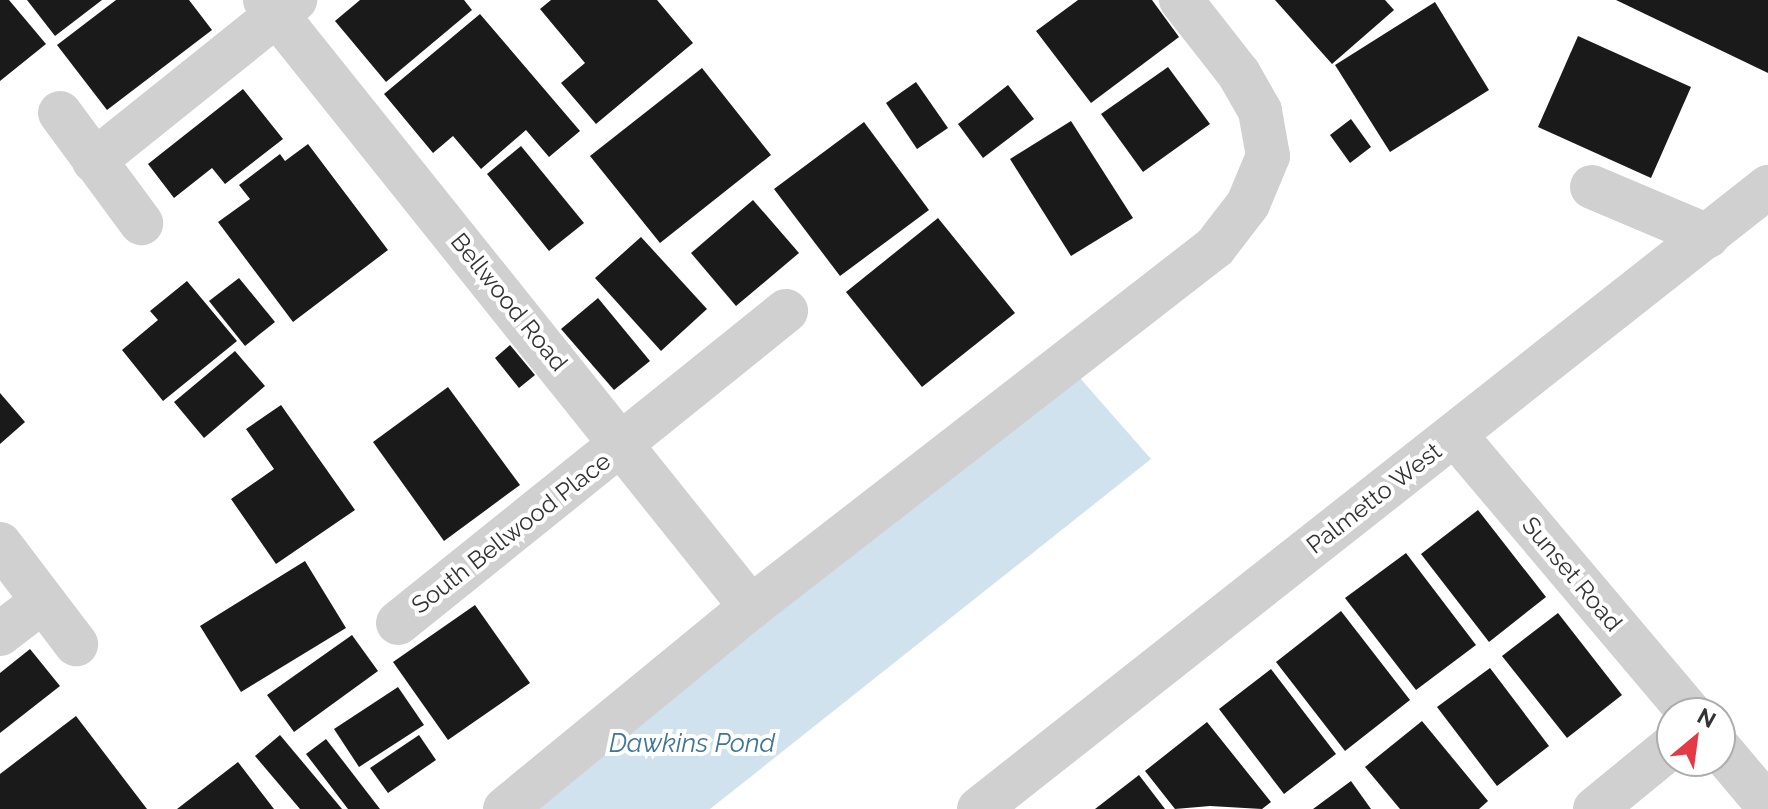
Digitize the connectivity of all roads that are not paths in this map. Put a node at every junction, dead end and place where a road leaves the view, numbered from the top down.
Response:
1 (1181, 0) edge
2 (279, 5) edge
3 (60, 113) dead end
4 (94, 161) junction
5 (1592, 187) dead end
6 (1768, 187) edge
7 (141, 223) dead end
8 (1708, 236) junction
9 (786, 311) dead end
10 (1455, 435) junction
11 (623, 444) junction
12 (0, 544) edge
13 (43, 601) junction
14 (751, 607) junction
15 (398, 623) dead end
16 (0, 634) edge
17 (76, 644) dead end
18 (1676, 697) edge
19 (1656, 759) edge
20 (1736, 768) edge
21 (1768, 806) edge
22 (505, 809) edge
23 (979, 809) edge
24 (1595, 809) edge

1 - 14 street
2 - 4 street
2 - 11 street, Bellwood Road
3 - 4 street
4 - 7 street
5 - 8 street
6 - 8 street, Palmetto West
8 - 10 street, Palmetto West
9 - 11 street, South Bellwood Place
10 - 18 street, Sunset Road
10 - 23 street, Palmetto West
11 - 14 street, Bellwood Road
11 - 15 street, South Bellwood Place
12 - 13 street
13 - 16 street
13 - 17 street
14 - 22 street
19 - 24 street
20 - 21 street

